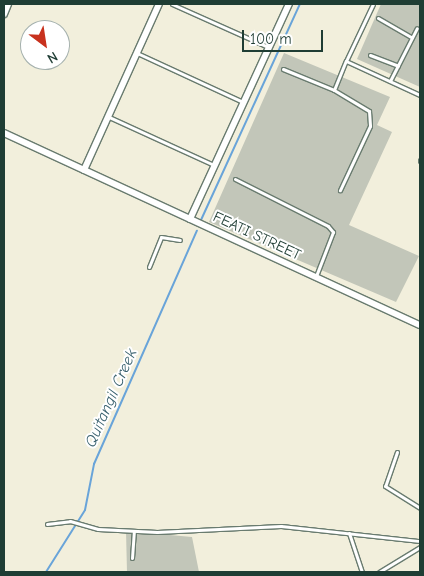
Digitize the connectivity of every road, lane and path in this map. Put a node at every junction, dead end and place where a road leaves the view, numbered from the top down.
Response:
1 (8, 4) edge
2 (159, 4) edge
3 (172, 4) edge
4 (289, 4) edge
5 (373, 4) edge
6 (4, 14) edge
7 (378, 18) dead end
8 (417, 28) dead end
9 (412, 38) junction
10 (269, 47) junction
11 (137, 53) junction
12 (370, 54) dead end
13 (346, 61) junction
14 (398, 66) junction
15 (283, 69) dead end
16 (390, 82) junction
17 (334, 90) junction
18 (420, 95) edge
19 (243, 102) junction
20 (109, 117) junction
21 (4, 133) edge
22 (214, 165) junction
23 (84, 170) junction
24 (235, 179) dead end
25 (340, 190) dead end
26 (190, 219) junction
27 (180, 240) dead end
28 (149, 266) dead end
29 (316, 277) junction
30 (420, 324) edge
31 (397, 452) dead end
32 (420, 508) edge
33 (47, 524) dead end
34 (134, 531) junction
35 (348, 533) junction
36 (420, 541) edge
37 (420, 547) edge
38 (132, 558) dead end
39 (362, 572) edge
40 (379, 572) edge

1 - 6 street
2 - 11 street
3 - 10 lane
4 - 10 street
5 - 13 lane
7 - 9 lane
8 - 9 lane
9 - 14 lane
10 - 19 street
11 - 19 lane
11 - 20 street
12 - 14 lane
13 - 16 lane
13 - 17 lane
14 - 16 lane
15 - 17 lane
16 - 18 lane
17 - 25 lane
19 - 22 street
20 - 22 lane
20 - 23 street
21 - 23 street, FEATI STREET
22 - 26 street
23 - 26 street, FEATI STREET
24 - 29 lane
26 - 29 street, FEATI STREET
27 - 28 lane
29 - 30 street, FEATI STREET
31 - 32 lane
33 - 34 lane
34 - 35 lane
34 - 38 lane
35 - 36 lane
35 - 39 lane
37 - 40 lane

